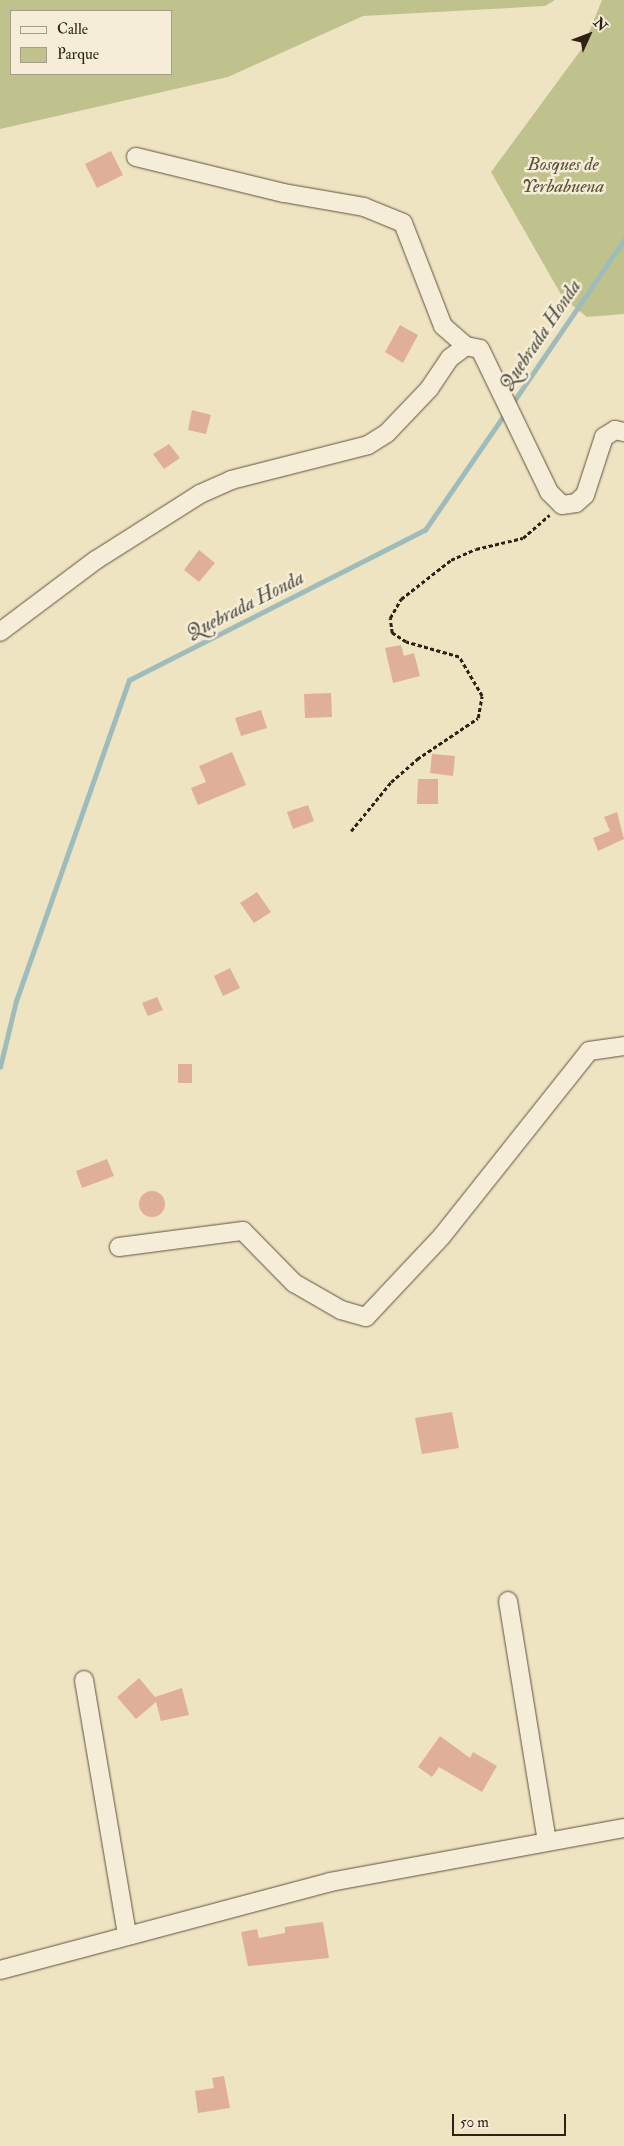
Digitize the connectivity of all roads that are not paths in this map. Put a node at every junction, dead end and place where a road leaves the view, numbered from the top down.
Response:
1 (136, 157) dead end
2 (466, 346) junction
3 (624, 432) edge
4 (0, 632) edge
5 (624, 1046) edge
6 (119, 1247) dead end
7 (508, 1601) dead end
8 (84, 1680) dead end
9 (624, 1828) edge
10 (548, 1841) junction
11 (127, 1935) junction
12 (0, 1970) edge

1 - 2 street
2 - 3 street
2 - 4 street
5 - 6 street
7 - 10 street
8 - 11 street
9 - 10 street
10 - 11 street
11 - 12 street

